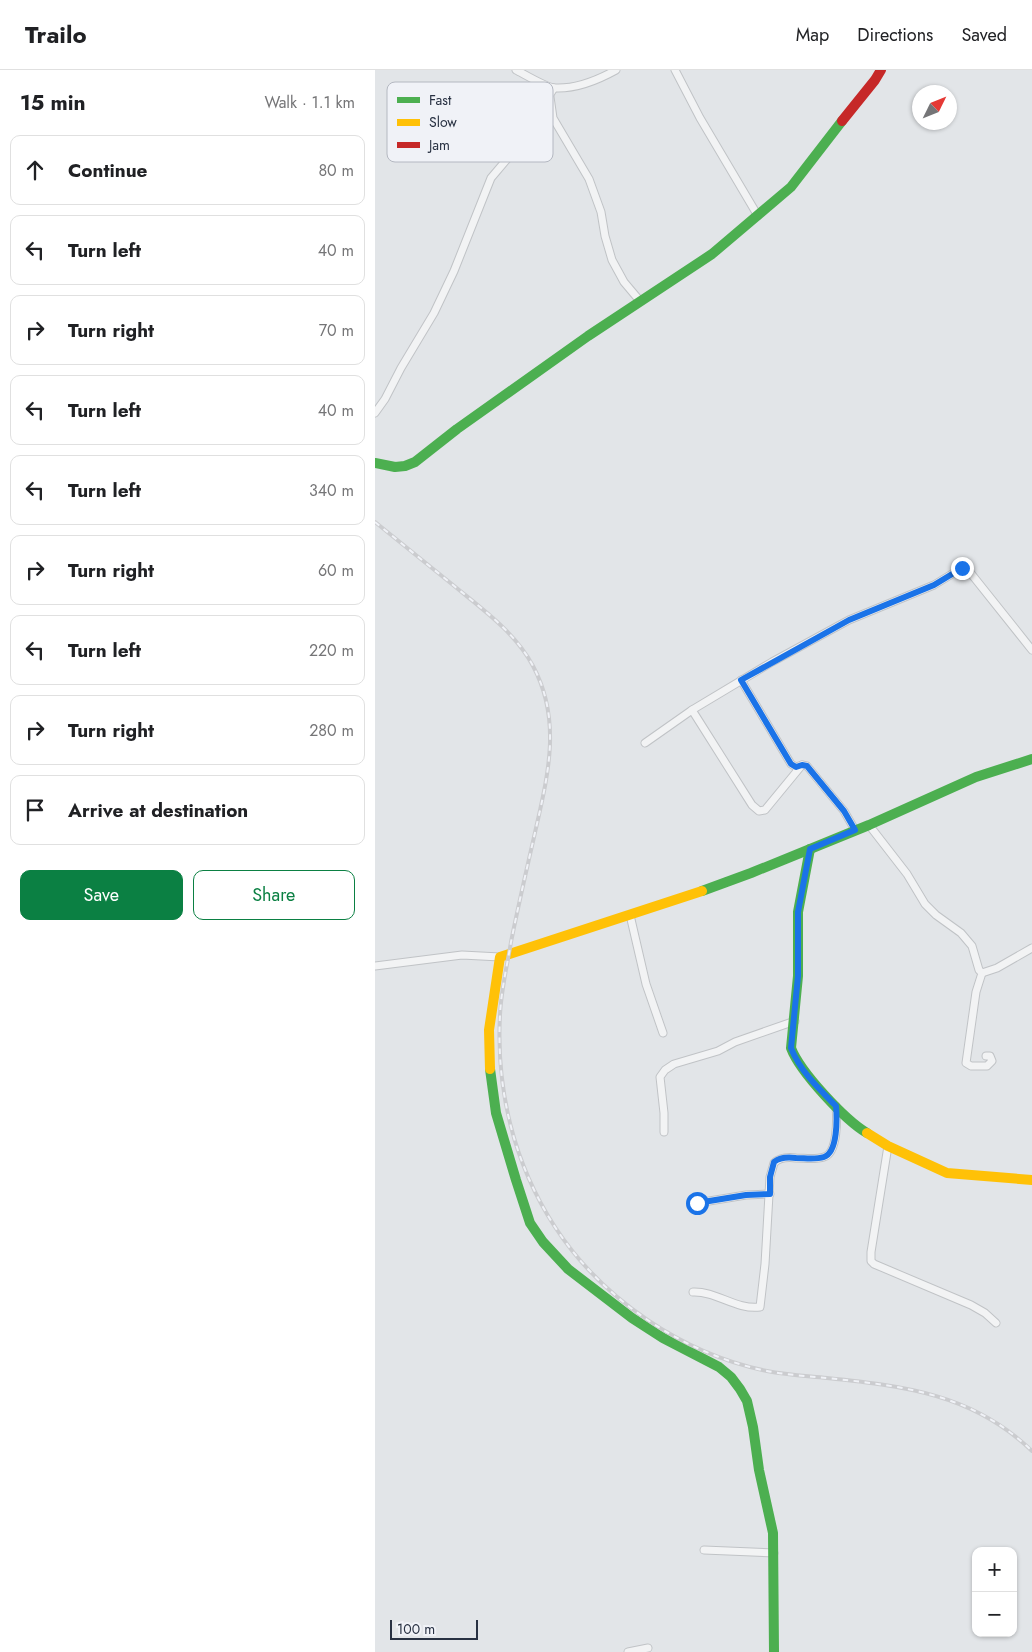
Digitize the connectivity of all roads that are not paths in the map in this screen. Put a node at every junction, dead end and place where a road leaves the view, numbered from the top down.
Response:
1 (516, 70) edge
2 (616, 70) edge
3 (675, 70) edge
4 (881, 70) edge
5 (541, 82) edge
6 (554, 88) edge
7 (553, 118) edge
8 (505, 162) edge
9 (758, 216) junction
10 (641, 301) junction
11 (375, 413) edge
12 (375, 463) edge
13 (1032, 650) edge
14 (741, 680) junction
15 (692, 710) junction
16 (645, 743) dead end
17 (1032, 759) edge
18 (802, 765) junction
19 (869, 825) junction
20 (855, 830) junction
21 (810, 849) junction
22 (630, 915) junction
23 (1032, 948) edge
24 (499, 957) junction
25 (375, 966) edge
26 (982, 973) junction
27 (795, 1020) junction
28 (663, 1033) dead end
29 (986, 1056) dead end
30 (836, 1106) junction
31 (664, 1132) dead end
32 (888, 1146) junction
33 (1032, 1180) edge
34 (770, 1194) junction
35 (697, 1203) dead end
36 (693, 1292) dead end
37 (997, 1323) dead end
38 (703, 1550) dead end
39 (774, 1554) junction
40 (648, 1648) dead end
41 (628, 1652) edge
42 (774, 1652) edge

1 - 5 street
2 - 6 street
3 - 9 street
4 - 9 street
7 - 10 street
8 - 11 street
9 - 10 street
10 - 12 street
13 - 14 street
14 - 15 street
14 - 18 street
15 - 16 street
15 - 18 street
17 - 19 street
18 - 20 street
19 - 20 street
19 - 26 street
20 - 21 street
21 - 22 street
21 - 27 street
22 - 24 street
22 - 28 street
23 - 26 street
24 - 25 street
24 - 39 street
26 - 29 street
27 - 30 street
27 - 31 street
30 - 32 street
30 - 34 street
32 - 33 street
32 - 37 street
34 - 35 street
34 - 36 street
38 - 39 street
39 - 42 street
40 - 41 street

